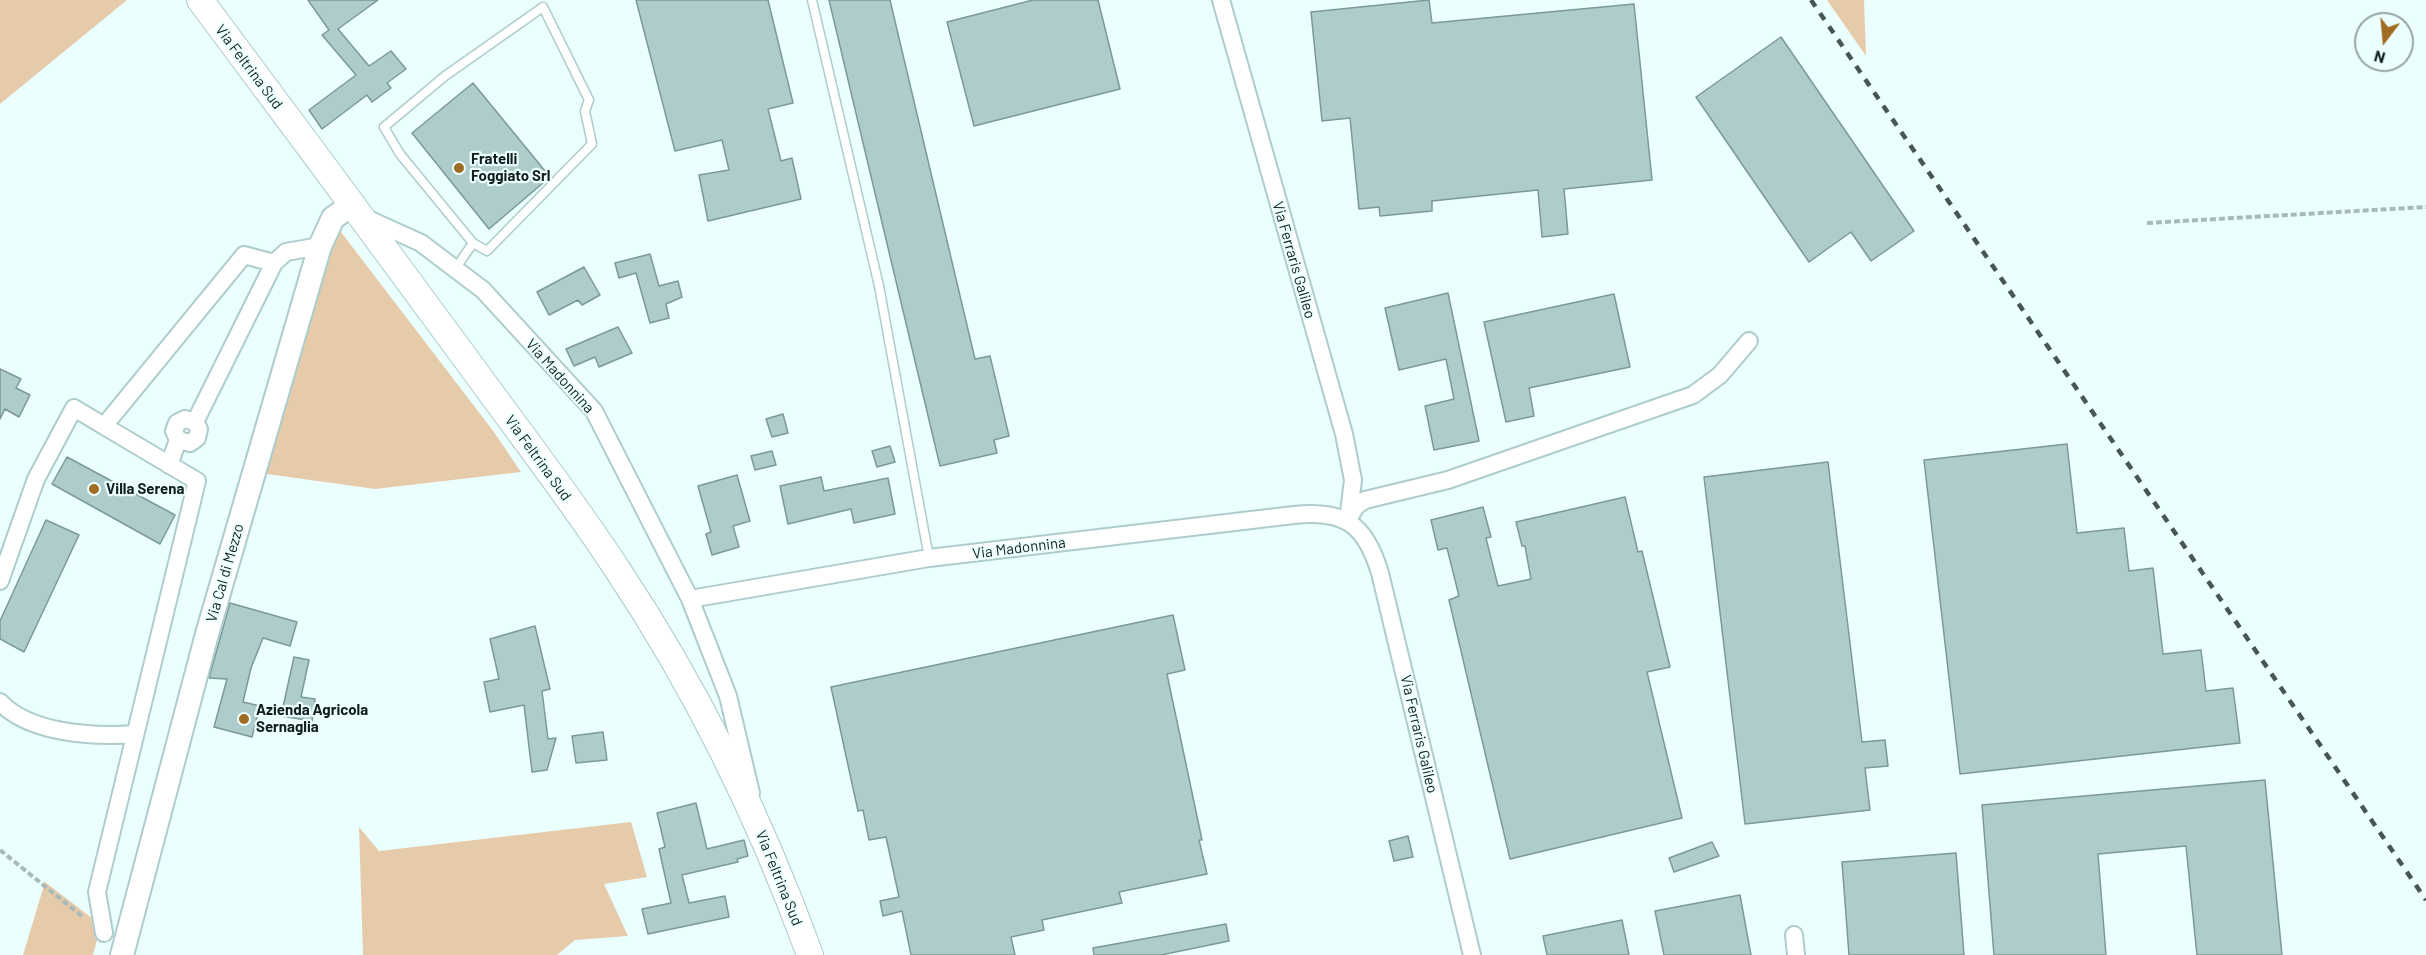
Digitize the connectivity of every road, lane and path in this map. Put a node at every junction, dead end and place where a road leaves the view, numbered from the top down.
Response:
1 (200, 0) edge
2 (812, 0) edge
3 (1221, 0) edge
4 (2426, 207) edge
5 (357, 210) junction
6 (2146, 223) dead end
7 (473, 243) junction
8 (320, 246) junction
9 (274, 263) junction
10 (455, 269) junction
11 (1749, 340) dead end
12 (104, 426) junction
13 (169, 465) junction
14 (1348, 521) junction
15 (929, 558) junction
16 (0, 581) edge
17 (690, 599) junction
18 (0, 702) edge
19 (135, 734) junction
20 (756, 821) junction
21 (0, 850) edge
22 (104, 933) joint
23 (1794, 935) dead end
24 (122, 955) edge
25 (810, 955) edge
26 (1472, 955) edge
27 (1796, 955) edge

1 - 5 main road, Via Feltrina Sud
2 - 15 lane
3 - 14 street, Via Ferraris Galileo
4 - 6 path
5 - 8 street, Via Cal di Mezzo
5 - 10 street, Via Madonnina
5 - 20 main road, Via Feltrina Sud
7 - 7 lane
7 - 10 lane
8 - 9 street
8 - 24 street, Via Cal di Mezzo
9 - 12 street
9 - 13 street
10 - 17 street, Via Madonnina
11 - 14 street
12 - 13 street
12 - 16 street
13 - 19 street
14 - 15 street, Via Madonnina
14 - 26 street, Via Ferraris Galileo
15 - 17 street, Via Madonnina
17 - 20 street, Via Madonnina
18 - 19 street
19 - 22 street
20 - 25 main road, Via Feltrina Sud
21 - 22 path
23 - 27 street

